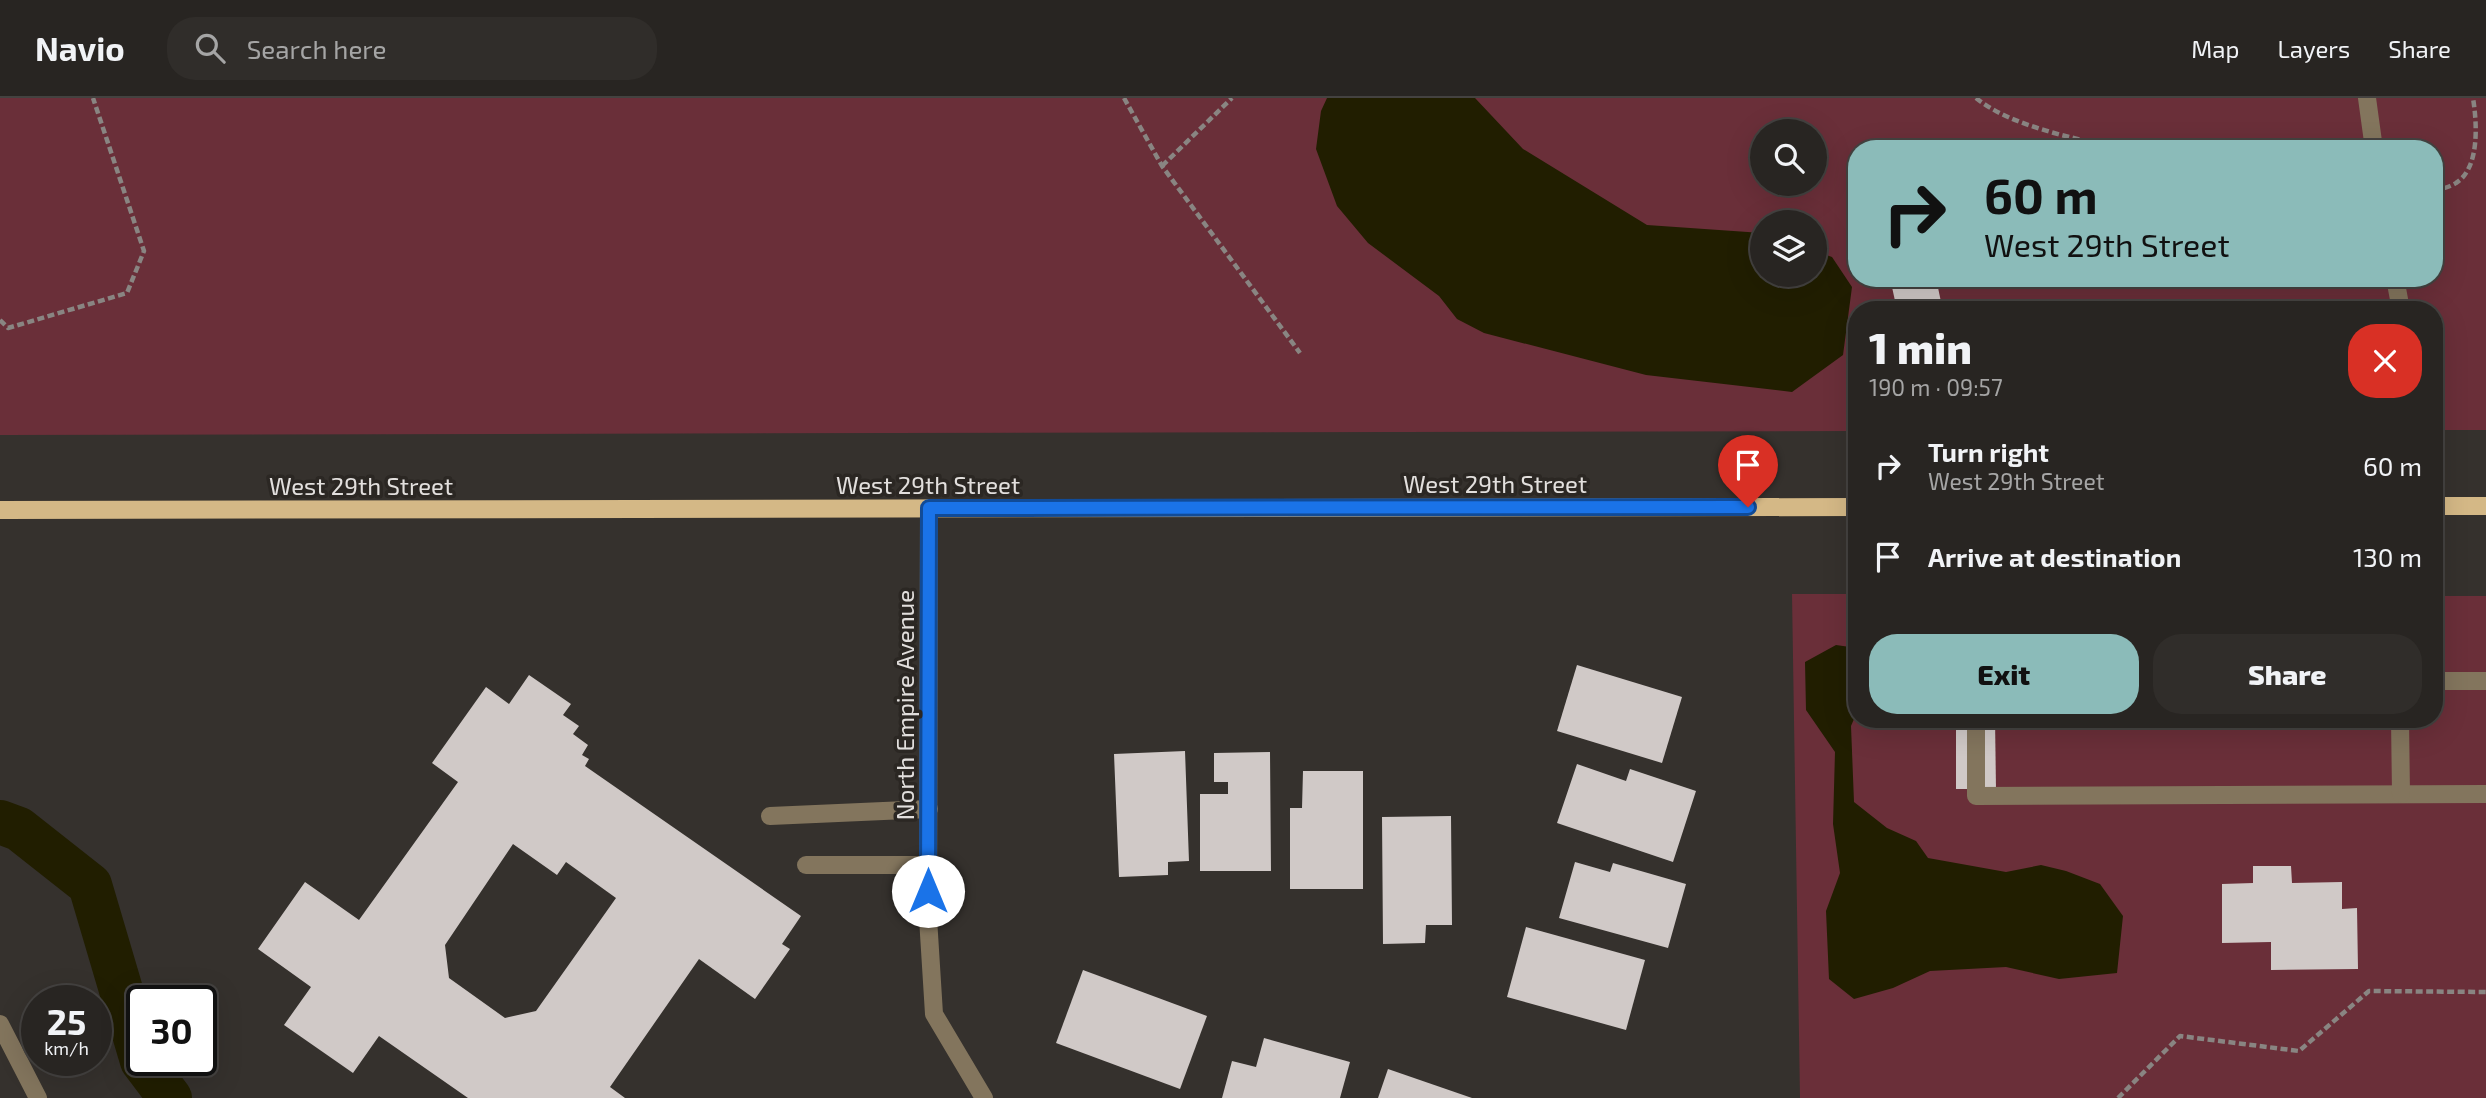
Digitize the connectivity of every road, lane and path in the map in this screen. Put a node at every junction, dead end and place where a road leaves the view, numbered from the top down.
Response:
1 (93, 98) edge
2 (1124, 98) edge
3 (1232, 98) edge
4 (1976, 98) edge
5 (2367, 98) edge
6 (2473, 98) edge
7 (2081, 140) edge
8 (2373, 140) edge
9 (1162, 166) junction
10 (2443, 188) edge
11 (0, 320) edge
12 (1300, 353) dead end
13 (2443, 501) edge
14 (2486, 506) edge
15 (1848, 507) edge
16 (929, 508) junction
17 (0, 510) edge
18 (2443, 681) edge
19 (2486, 681) edge
20 (1976, 728) edge
21 (2400, 728) edge
22 (2401, 794) junction
23 (2486, 794) edge
24 (929, 809) junction
25 (770, 816) dead end
26 (806, 865) dead end
27 (928, 865) junction
28 (2486, 992) edge
29 (0, 1024) edge
30 (38, 1098) edge
31 (984, 1098) edge
32 (2118, 1098) edge

1 - 11 path
2 - 9 path
3 - 9 path
4 - 7 path
5 - 8 street
6 - 10 path
9 - 12 path
13 - 14 main road
15 - 16 main road, West 29th Street
16 - 17 main road, West 29th Street
16 - 24 street, North Empire Avenue
18 - 19 street
20 - 22 street
21 - 22 street
22 - 23 street
24 - 25 street
24 - 27 street, North Empire Avenue
26 - 27 street
27 - 31 street, North Empire Avenue
28 - 32 path
29 - 30 street

